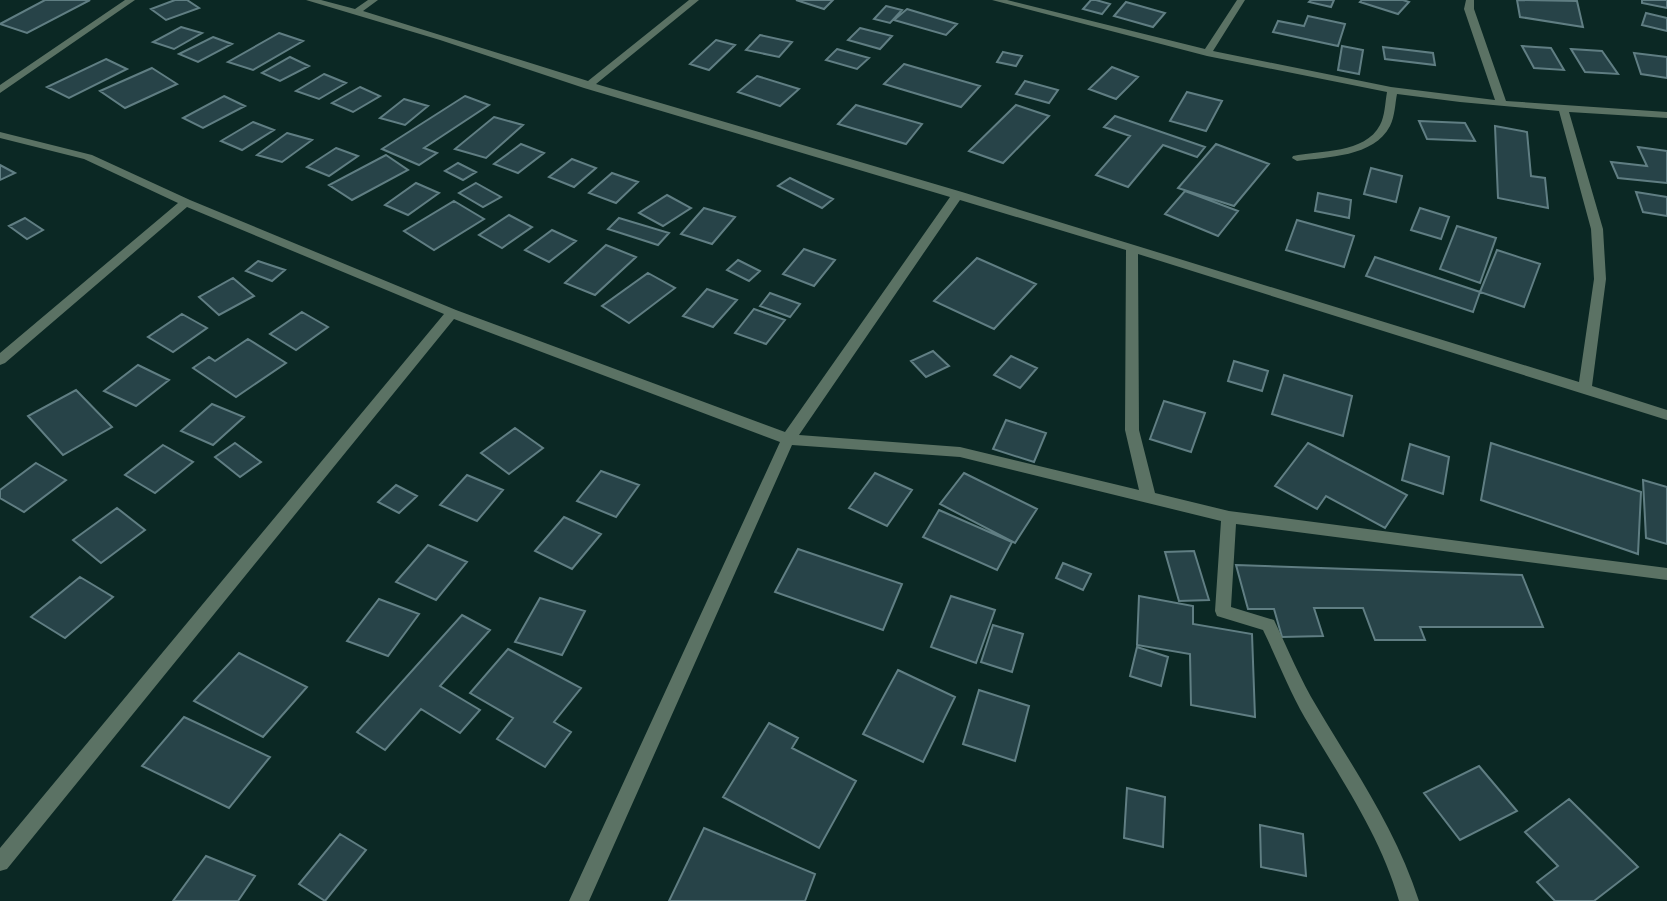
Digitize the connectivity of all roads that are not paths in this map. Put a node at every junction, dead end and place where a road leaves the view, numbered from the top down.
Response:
1 (131, 0) edge
2 (310, 0) edge
3 (374, 0) edge
4 (695, 0) edge
5 (996, 0) edge
6 (1241, 0) edge
7 (1470, 0) edge
8 (357, 11) junction
9 (1207, 53) junction
10 (588, 86) junction
11 (0, 89) edge
12 (1393, 90) junction
13 (1501, 102) junction
14 (1563, 108) junction
15 (1667, 115) edge
16 (0, 135) edge
17 (1297, 158) dead end
18 (958, 194) junction
19 (186, 202) junction
20 (1132, 250) junction
21 (452, 313) junction
22 (0, 360) edge
23 (1585, 389) junction
24 (1667, 415) edge
25 (788, 439) junction
26 (1148, 495) junction
27 (1229, 517) junction
28 (1667, 574) edge
29 (0, 862) edge
30 (579, 901) edge
31 (1409, 901) edge

1 - 11 street
2 - 8 street
3 - 8 street
4 - 10 street
5 - 9 street
6 - 9 street
7 - 13 street
8 - 10 street
9 - 12 street
10 - 18 street
12 - 13 street
12 - 17 street
13 - 14 street
14 - 15 street
14 - 23 street
16 - 19 street
18 - 20 street
18 - 25 street
19 - 21 street
19 - 22 street
20 - 23 street
20 - 26 street
21 - 25 street
21 - 29 street
23 - 24 street
25 - 26 street
25 - 30 street
26 - 27 street
27 - 28 street
27 - 31 street

